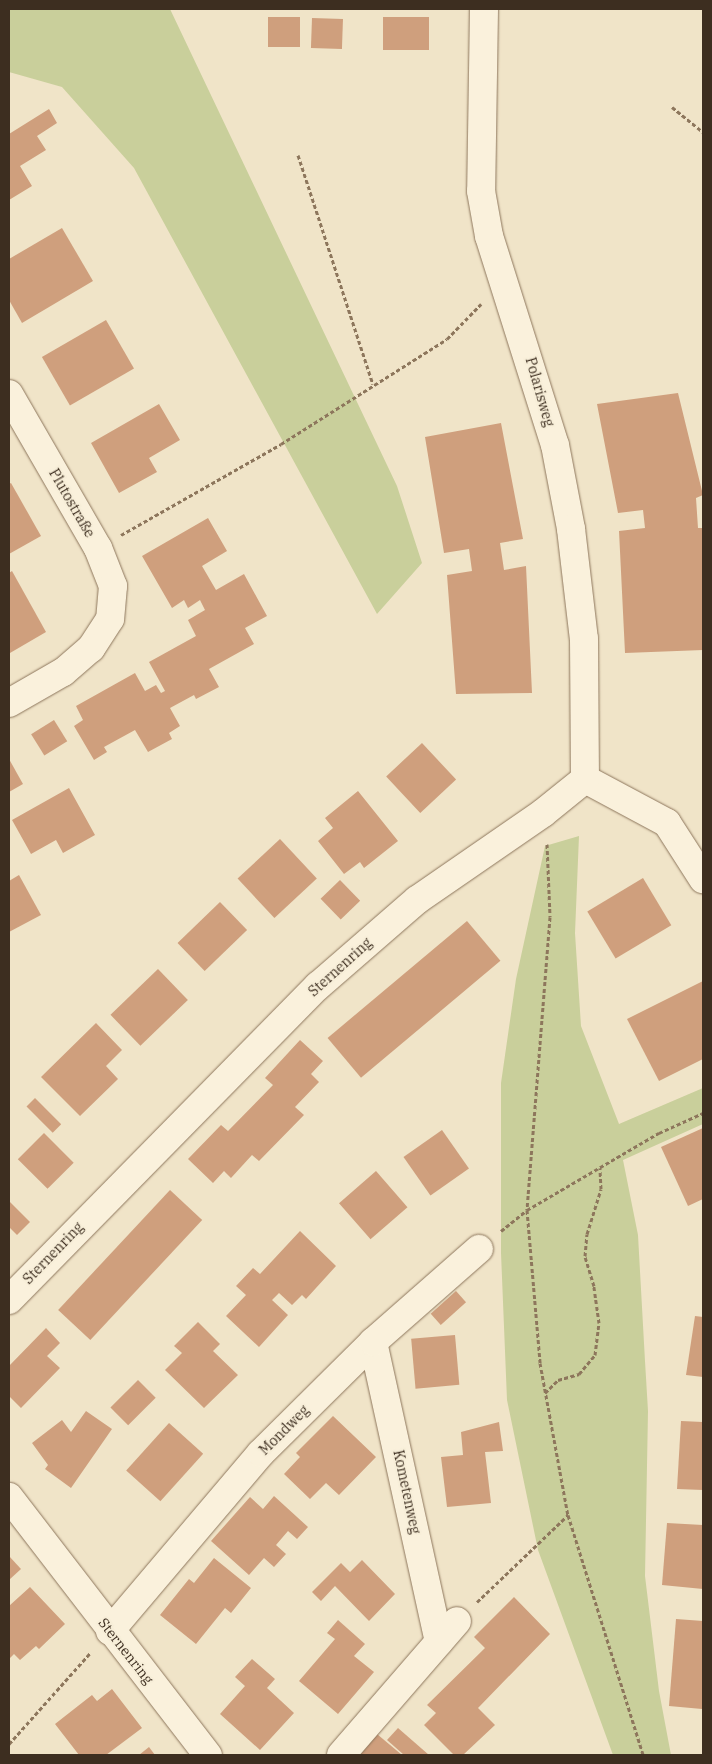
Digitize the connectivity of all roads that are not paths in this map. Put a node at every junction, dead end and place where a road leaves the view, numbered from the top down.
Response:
1 (484, 9) edge
2 (9, 394) edge
3 (9, 703) edge
4 (585, 779) junction
5 (703, 879) edge
6 (480, 1249) road end
7 (9, 1300) edge
8 (373, 1342) junction
9 (9, 1497) edge
10 (457, 1621) road end
11 (110, 1631) junction
12 (440, 1642) junction
13 (208, 1755) edge
14 (340, 1755) edge

1 - 4 street, Polarisweg
2 - 3 street, Plutostraße
4 - 5 street
4 - 7 street, Sternenring
6 - 8 street, Mondweg
8 - 11 street, Mondweg
8 - 12 street, Kometenweg
9 - 11 street, Sternenring
10 - 12 street
11 - 13 street, Sternenring
12 - 14 street

